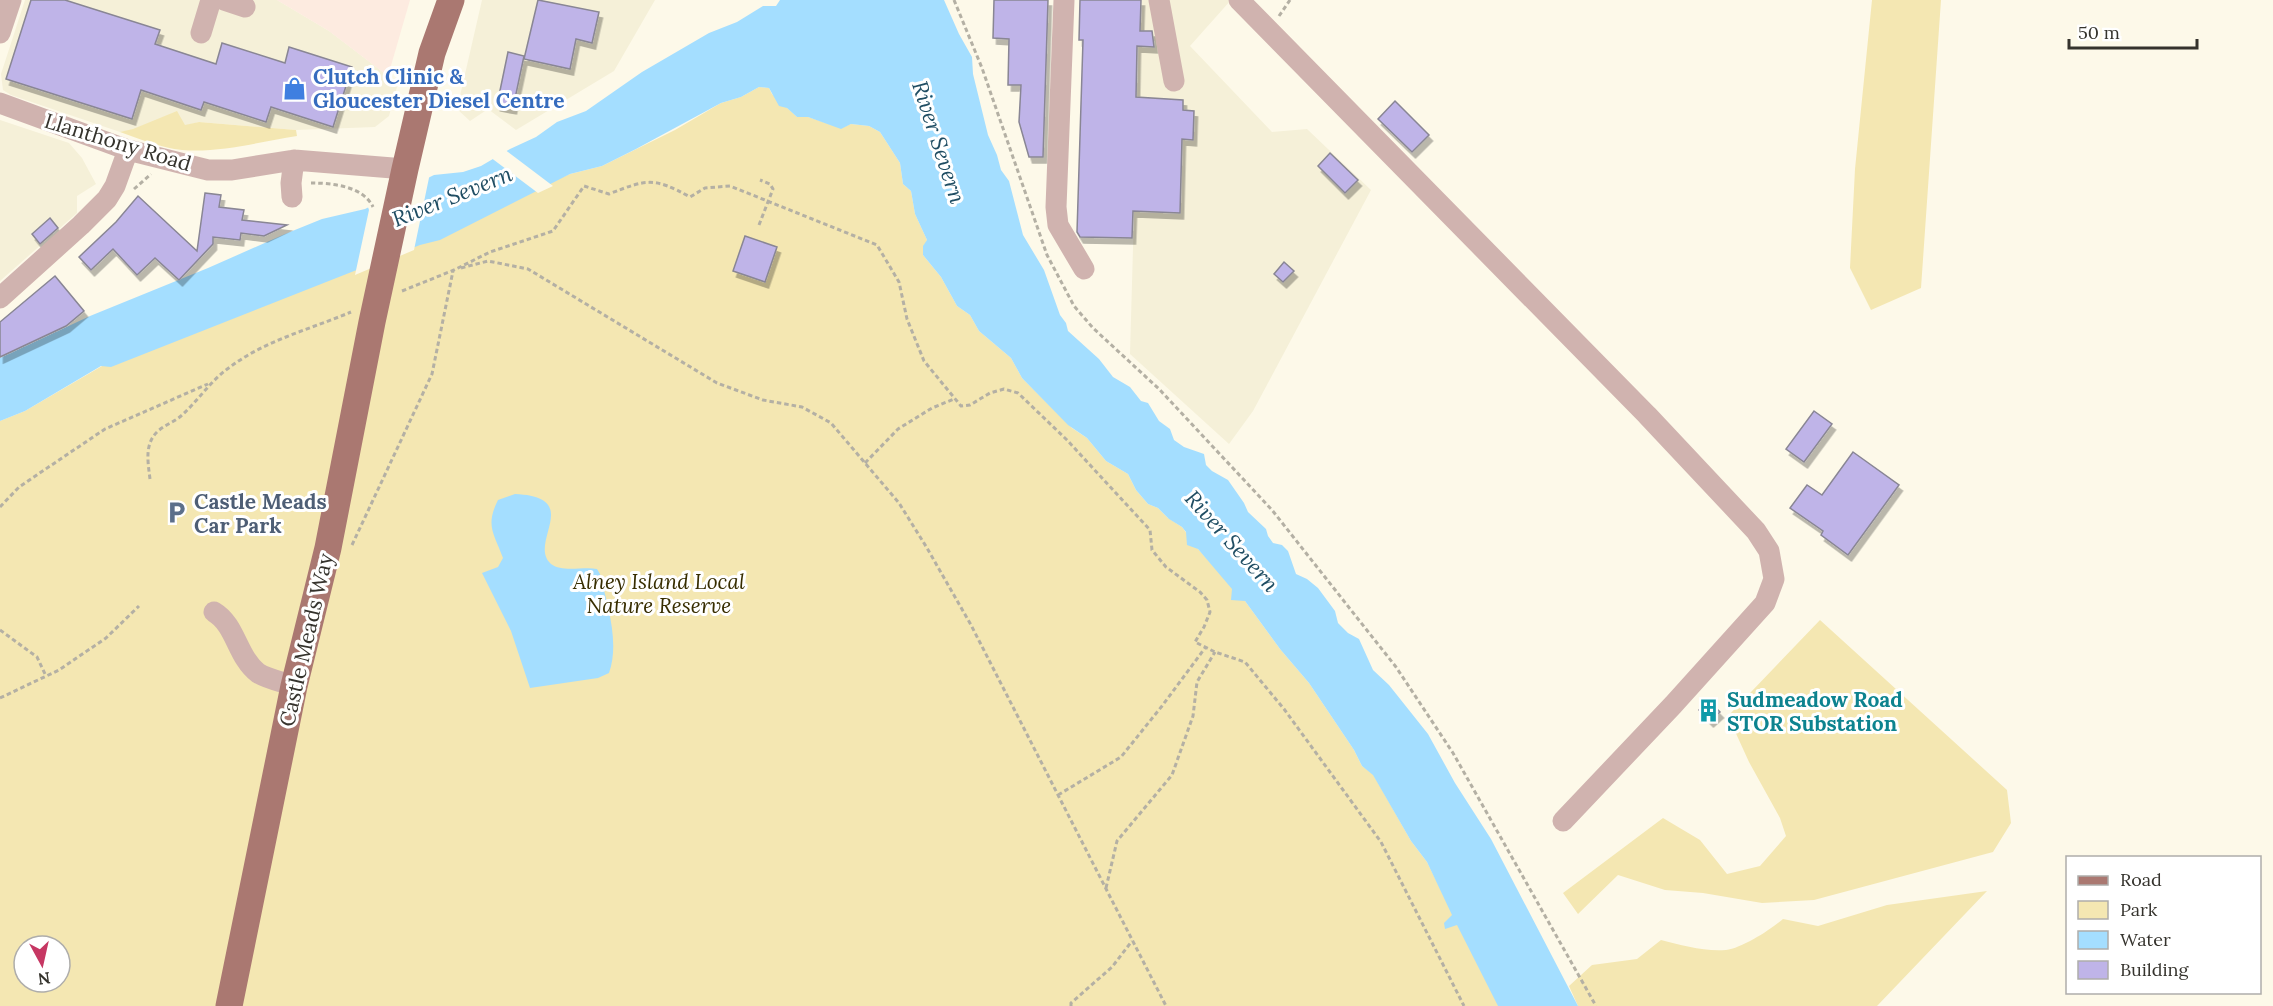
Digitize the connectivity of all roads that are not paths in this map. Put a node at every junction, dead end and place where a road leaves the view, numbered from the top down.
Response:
1 (11, 0) edge
2 (211, 0) edge
3 (224, 0) edge
4 (439, 0) edge
5 (451, 0) edge
6 (1064, 0) edge
7 (1159, 0) edge
8 (1239, 0) edge
9 (245, 7) dead end
10 (0, 33) edge
11 (201, 33) dead end
12 (432, 53) junction
13 (1174, 81) dead end
14 (0, 103) edge
15 (128, 150) junction
16 (294, 160) junction
17 (405, 170) junction
18 (292, 196) dead end
19 (1084, 269) dead end
20 (0, 298) edge
21 (214, 612) dead end
22 (294, 686) junction
23 (1563, 821) dead end
24 (229, 1006) edge

1 - 10 street
2 - 11 street
3 - 9 street
4 - 12 main road
5 - 12 main road
6 - 19 street
7 - 13 street
8 - 23 street
12 - 17 main road
14 - 15 street, Llanthony Road
15 - 16 street, Llanthony Road
15 - 20 street
16 - 17 street, Llanthony Road
16 - 18 street
17 - 22 main road, Castle Meads Way
21 - 22 street
22 - 24 main road, Castle Meads Way

